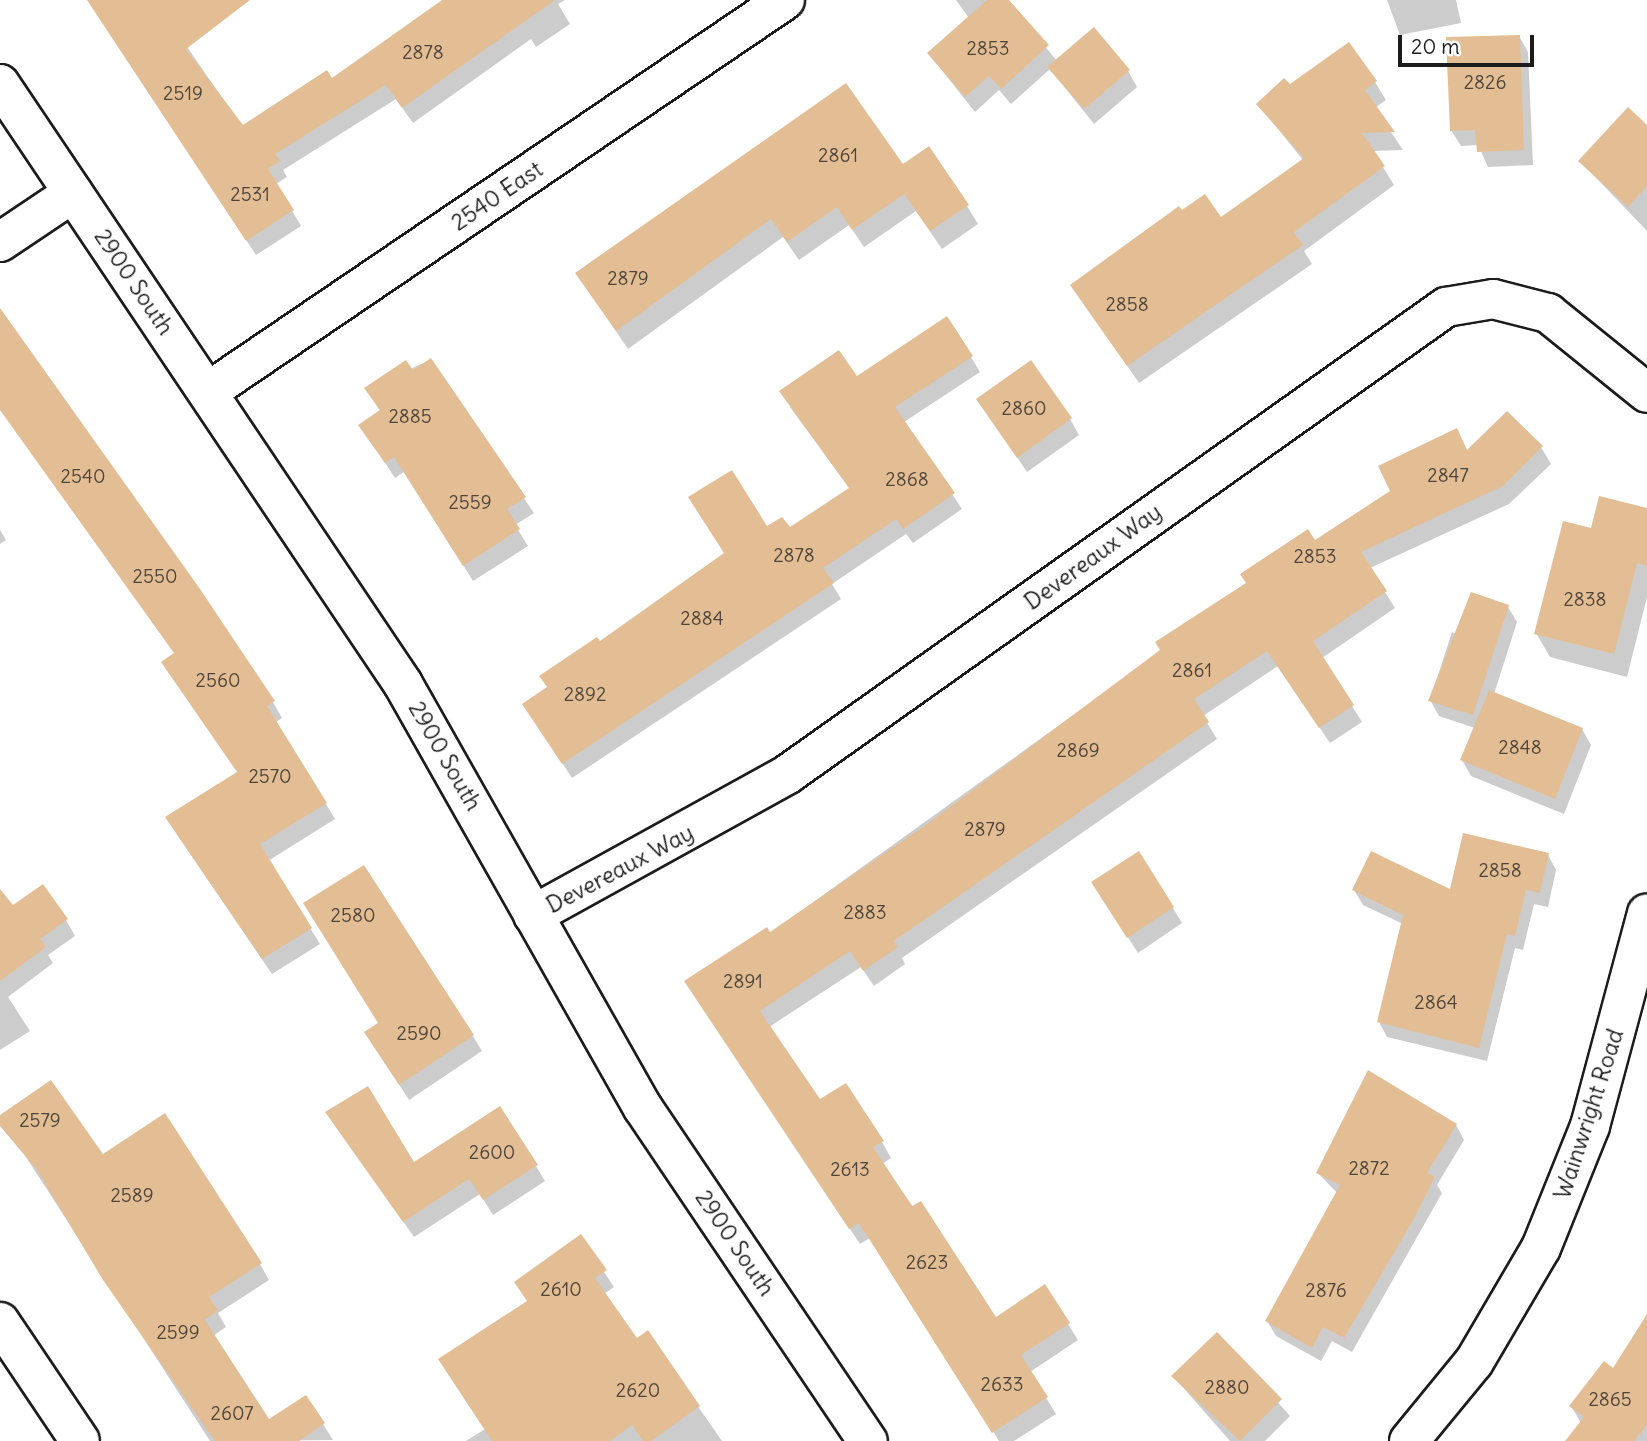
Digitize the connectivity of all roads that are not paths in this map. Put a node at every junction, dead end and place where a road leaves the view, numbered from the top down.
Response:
1 (785, 0) edge
2 (0, 84) edge
3 (73, 193) junction
4 (0, 242) edge
5 (209, 391) junction
6 (1647, 393) edge
7 (1647, 914) edge
8 (533, 915) junction
9 (0, 1322) edge
10 (80, 1441) edge
11 (868, 1441) edge
12 (1409, 1441) edge

1 - 5 street, 2540 East
2 - 3 street, 2900 South
3 - 4 street
3 - 5 street, 2900 South
5 - 8 street, 2900 South
6 - 8 street, Devereaux Way
7 - 12 street, Wainwright Road
8 - 11 street, 2900 South
9 - 10 street

